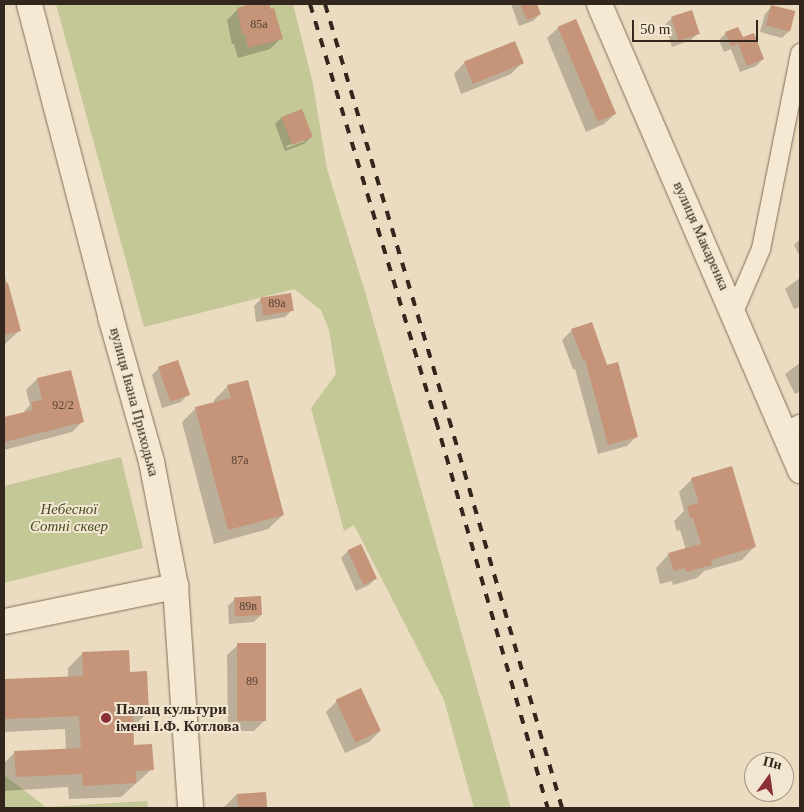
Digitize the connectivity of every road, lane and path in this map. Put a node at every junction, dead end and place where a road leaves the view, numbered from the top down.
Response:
1 (29, 4) edge
2 (599, 4) edge
3 (800, 53) edge
4 (734, 312) junction
5 (792, 428) edge
6 (800, 470) edge
7 (175, 586) junction
8 (4, 622) edge
9 (190, 808) edge

1 - 7 main road, вулиця Івана Приходька
2 - 4 main road, вулиця Макаренка
3 - 4 street
4 - 5 main road, вулиця Макаренка
5 - 6 main road, вулиця Макаренка
7 - 8 main road
7 - 9 main road, вулиця Івана Приходька

